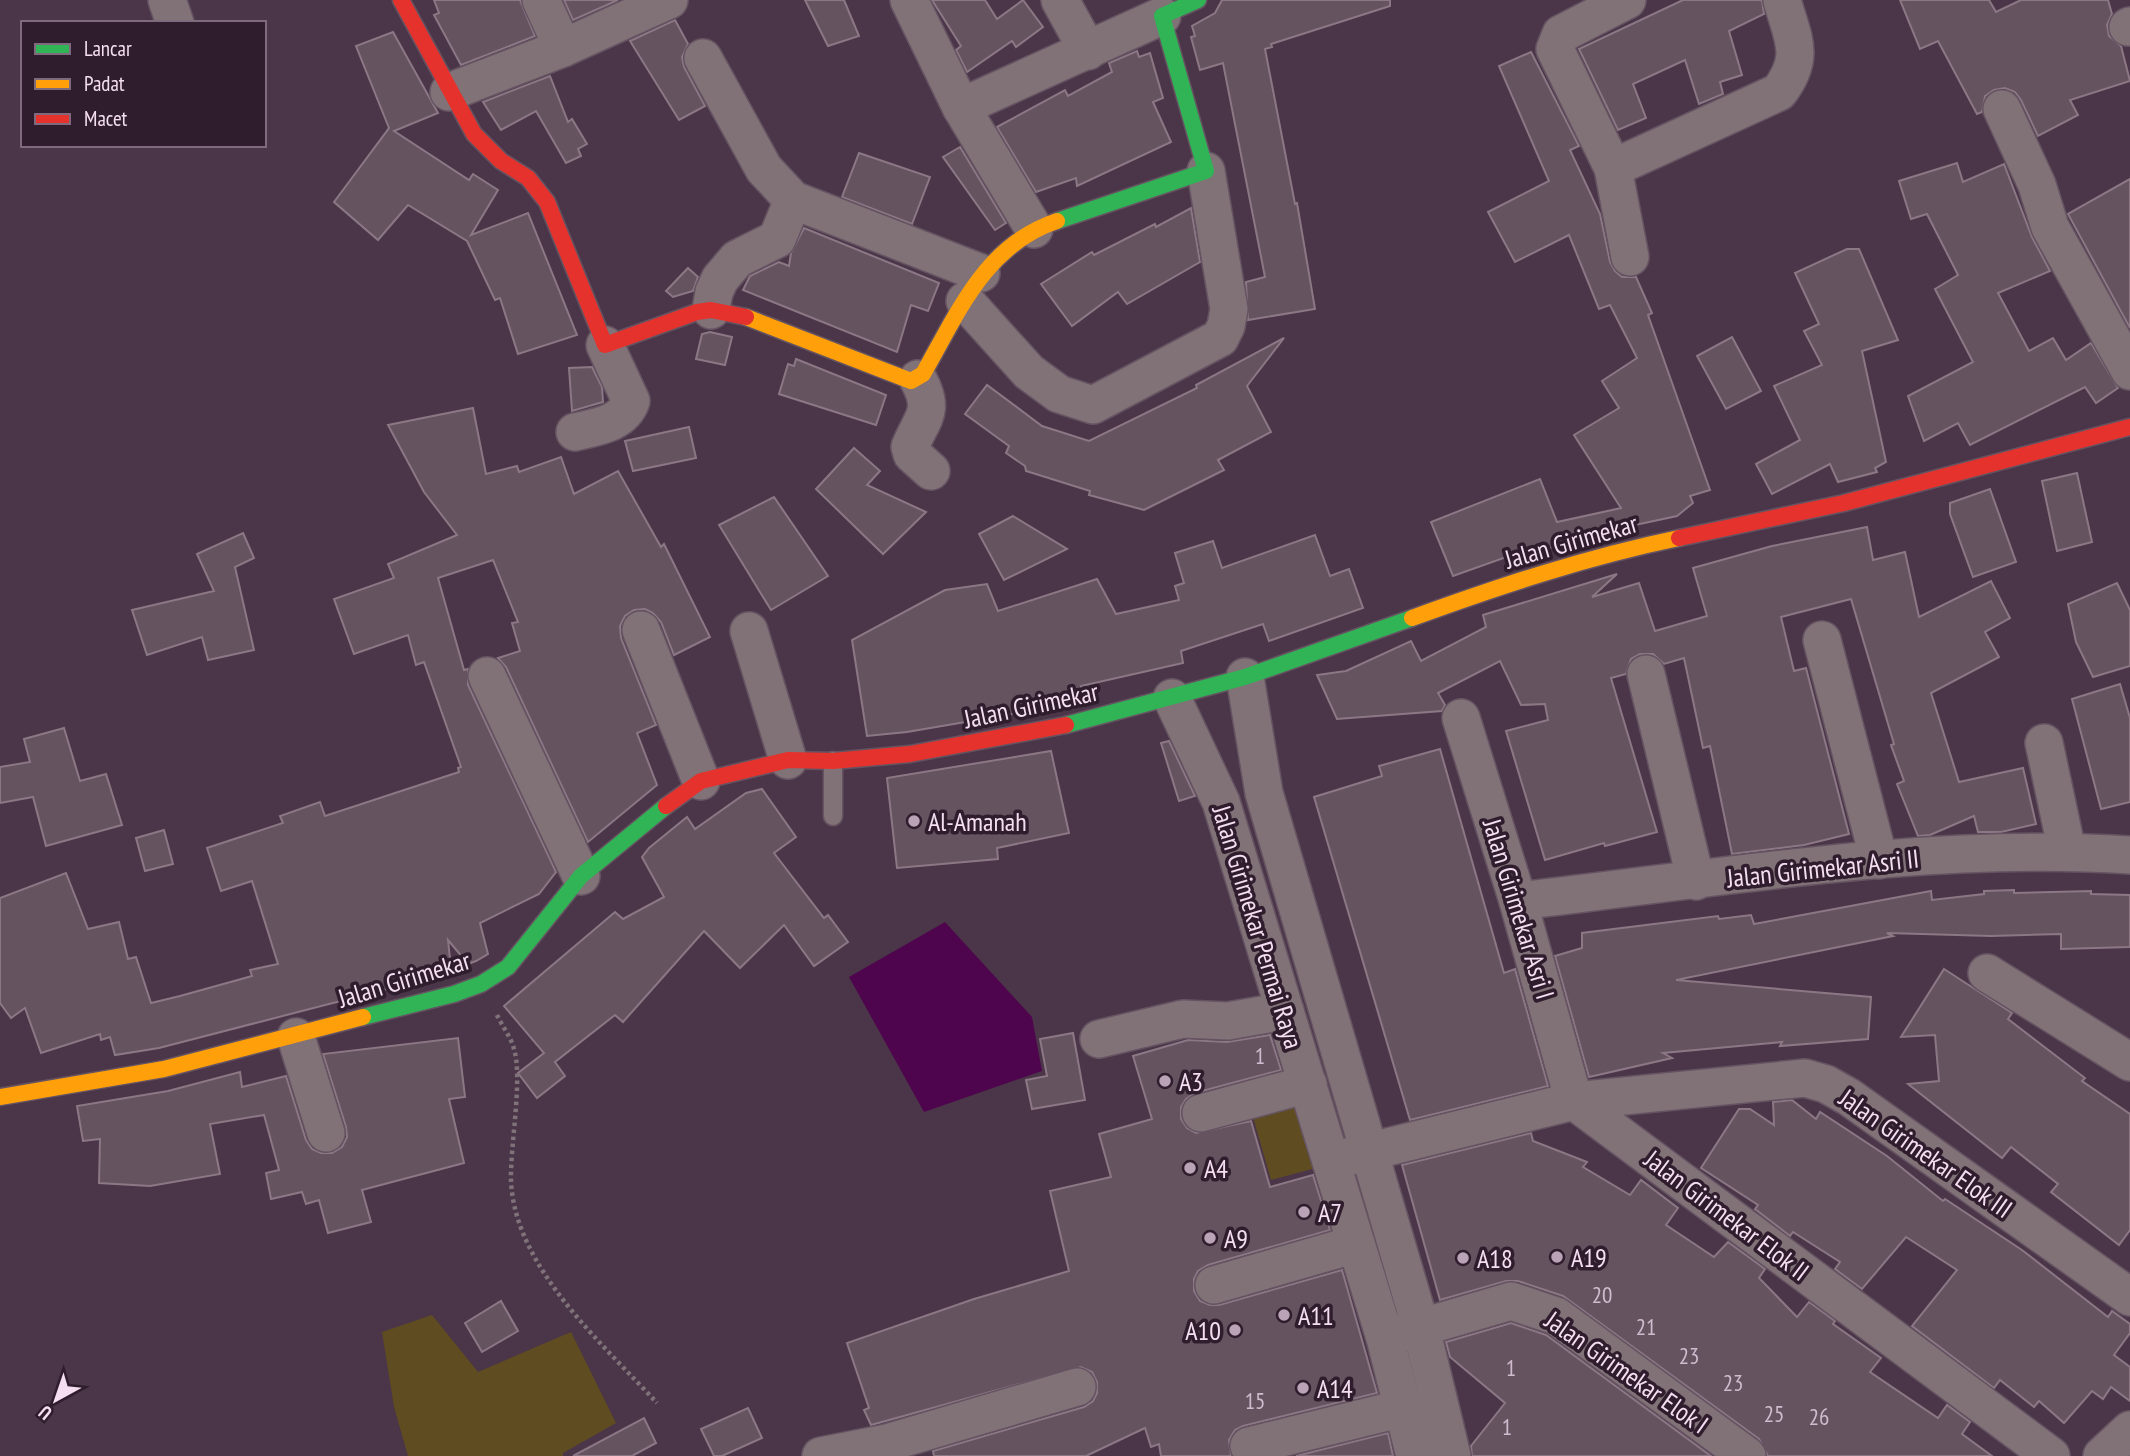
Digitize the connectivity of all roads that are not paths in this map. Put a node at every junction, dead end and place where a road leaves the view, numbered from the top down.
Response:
1 (167, 0) edge
2 (401, 0) edge
3 (541, 0) edge
4 (669, 0) edge
5 (909, 0) edge
6 (1060, 0) edge
7 (1198, 0) edge
8 (1627, 0) edge
9 (1782, 0) edge
10 (1161, 16) junction
11 (173, 21) edge
12 (563, 48) junction
13 (1088, 51) junction
14 (703, 58) dead end
15 (449, 92) junction
16 (961, 107) junction
17 (2001, 109) dead end
18 (1612, 168) junction
19 (1206, 171) junction
20 (793, 200) junction
21 (1034, 229) junction
22 (1630, 257) dead end
23 (974, 287) junction
24 (711, 310) junction
25 (605, 345) junction
26 (2130, 372) edge
27 (918, 379) junction
28 (2130, 427) edge
29 (575, 432) dead end
30 (931, 471) dead end
31 (641, 630) dead end
32 (749, 631) dead end
33 (1822, 640) dead end
34 (1646, 674) dead end
35 (487, 676) dead end
36 (1245, 677) junction
37 (1172, 698) junction
38 (1461, 718) dead end
39 (2043, 743) dead end
40 (788, 760) junction
41 (833, 761) junction
42 (701, 781) junction
43 (832, 816) dead end
44 (2067, 851) junction
45 (2130, 855) edge
46 (1878, 860) junction
47 (581, 876) junction
48 (1696, 881) junction
49 (1518, 901) junction
50 (1987, 974) dead end
51 (1285, 1011) junction
52 (296, 1037) junction
53 (1099, 1039) dead end
54 (2130, 1062) edge
55 (1308, 1084) junction
56 (0, 1097) edge
57 (1574, 1101) junction
58 (1201, 1113) dead end
59 (326, 1133) dead end
60 (1367, 1150) junction
61 (1331, 1161) junction
62 (1356, 1244) junction
63 (1214, 1285) dead end
64 (2130, 1297) edge
65 (1421, 1328) junction
66 (1385, 1338) junction
67 (1076, 1387) dead end
68 (1403, 1408) junction
69 (2130, 1430) edge
70 (1249, 1446) dead end
71 (888, 1450) edge
72 (821, 1456) edge
73 (1415, 1456) edge
74 (1452, 1456) edge
75 (1747, 1456) edge
76 (2051, 1456) edge
77 (2102, 1456) edge

1 - 11 street
2 - 15 street
3 - 12 street
4 - 12 street
5 - 16 street
6 - 13 street
7 - 10 street
8 - 18 street
9 - 18 street
10 - 13 street
10 - 19 street
12 - 15 street
13 - 16 street
14 - 20 street
15 - 25 street
16 - 21 street
17 - 26 street
18 - 22 street
19 - 21 street
19 - 23 street
20 - 23 street
20 - 24 street
21 - 23 street
23 - 27 street
24 - 25 street
24 - 27 street
25 - 29 street
27 - 30 street
28 - 36 street, Jalan Girimekar
31 - 42 street
32 - 40 street
33 - 46 street
34 - 48 street
35 - 47 street
36 - 37 street, Jalan Girimekar
36 - 60 street, Jalan Girimekar Permai Raya
37 - 41 street, Jalan Girimekar
37 - 51 street, Jalan Girimekar Permai Raya
38 - 49 street, Jalan Girimekar Asri I
39 - 44 street
40 - 41 street, Jalan Girimekar
40 - 42 street, Jalan Girimekar
41 - 43 lane
42 - 47 street, Jalan Girimekar
44 - 45 street, Jalan Girimekar Asri II
44 - 46 street, Jalan Girimekar Asri II
46 - 48 street, Jalan Girimekar Asri II
47 - 52 street, Jalan Girimekar
48 - 49 street, Jalan Girimekar Asri II
49 - 57 street, Jalan Girimekar Asri I
50 - 54 street
51 - 53 street
51 - 55 street, Jalan Girimekar Permai Raya
52 - 56 street, Jalan Girimekar
52 - 59 street
55 - 58 street
55 - 61 street, Jalan Girimekar Permai Raya
57 - 60 street
57 - 64 street, Jalan Girimekar Elok III
57 - 76 street, Jalan Girimekar Elok II
60 - 61 street
60 - 65 street, Jalan Girimekar Permai Raya
61 - 62 street, Jalan Girimekar Permai Raya
62 - 63 street
62 - 66 street, Jalan Girimekar Permai Raya
65 - 66 street
65 - 74 street, Jalan Girimekar Permai Raya
65 - 75 street, Jalan Girimekar Elok I
66 - 68 street, Jalan Girimekar Permai Raya
67 - 71 street
68 - 70 street
68 - 73 street, Jalan Girimekar Permai Raya
69 - 77 street
71 - 72 street

